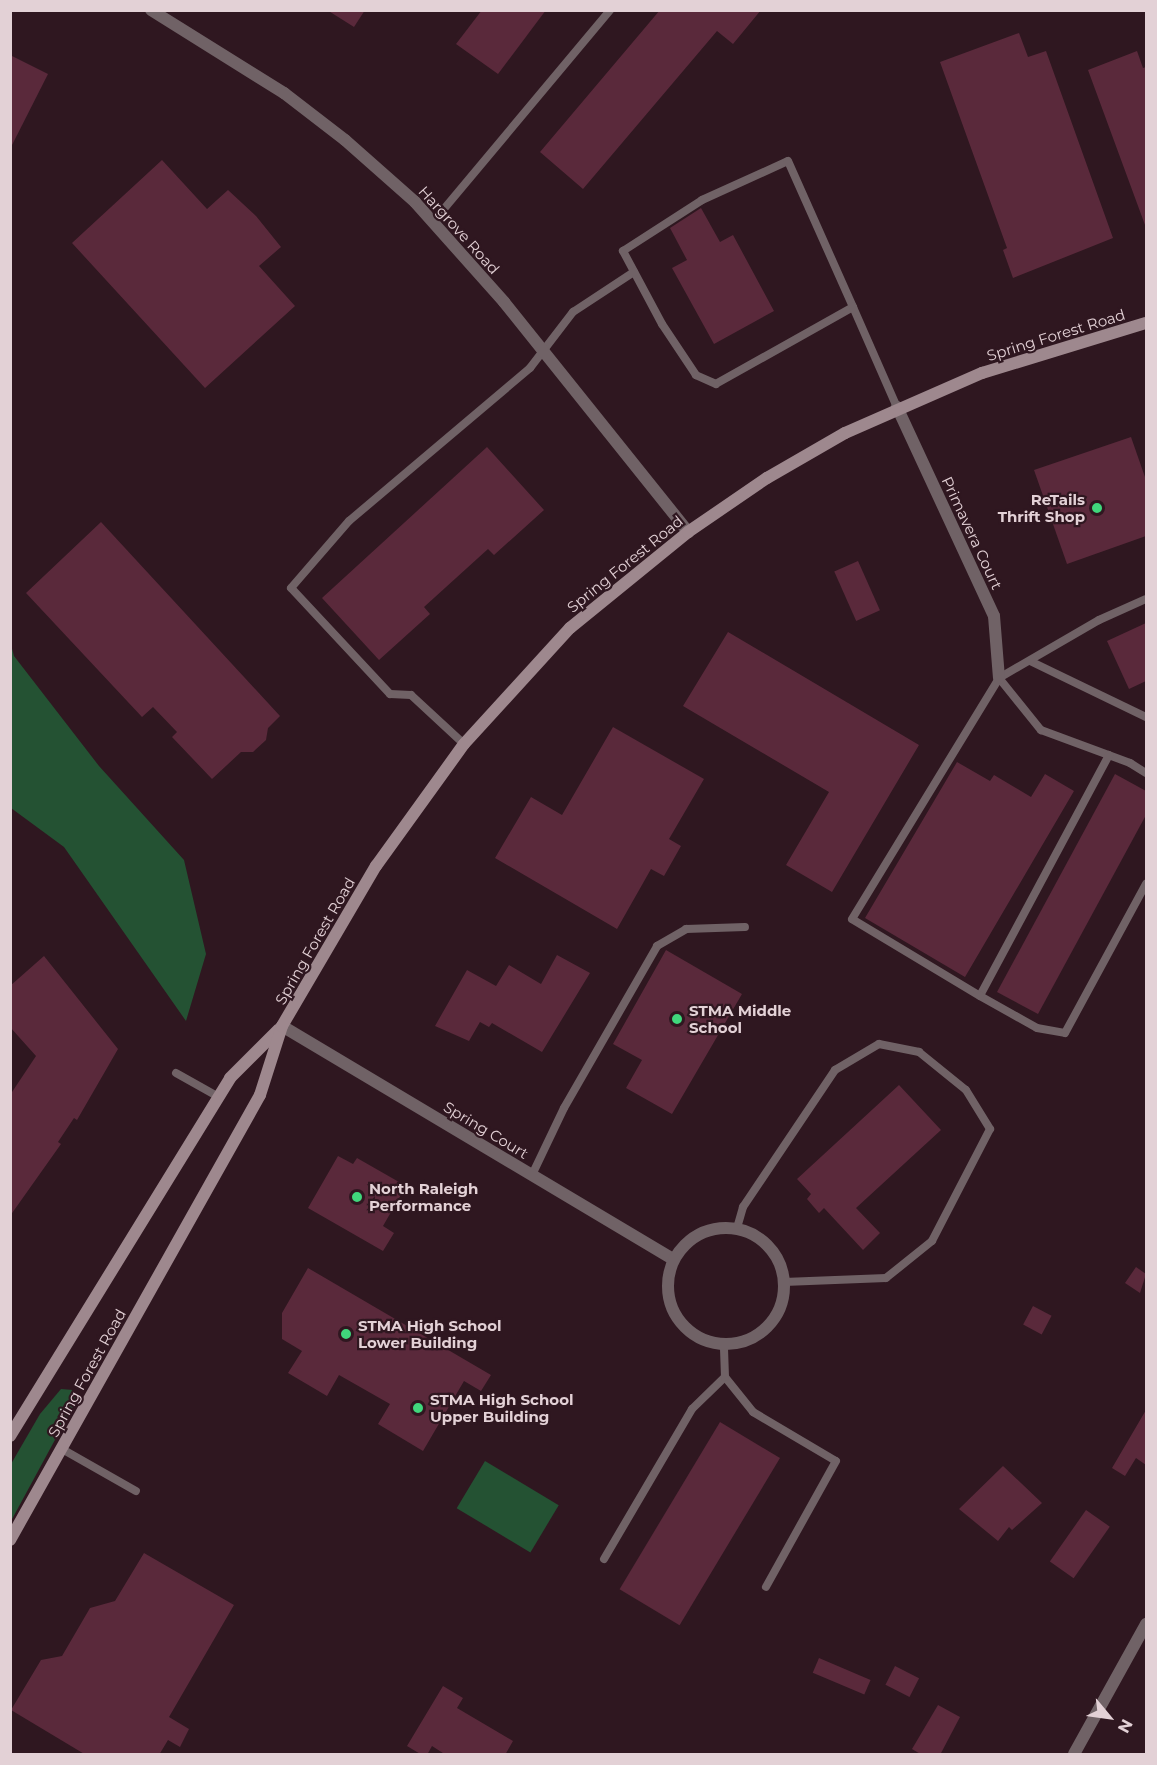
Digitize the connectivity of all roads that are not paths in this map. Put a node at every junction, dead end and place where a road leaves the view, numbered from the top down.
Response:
1 (151, 10) edge
2 (610, 10) edge
3 (433, 222) junction
4 (634, 272) junction
5 (853, 306) junction
6 (1146, 323) edge
7 (544, 351) junction
8 (897, 407) junction
9 (688, 531) junction
10 (1146, 599) edge
11 (1030, 661) junction
12 (999, 678) junction
13 (1146, 717) edge
14 (464, 744) junction
15 (1109, 755) junction
16 (1146, 773) edge
17 (1146, 884) edge
18 (745, 927) dead end
19 (980, 996) junction
20 (282, 1026) junction
21 (176, 1073) dead end
22 (219, 1097) junction
23 (532, 1175) junction
24 (737, 1228) junction
25 (673, 1259) junction
26 (784, 1282) junction
27 (724, 1345) junction
28 (725, 1377) junction
29 (10, 1436) edge
30 (62, 1449) junction
31 (136, 1491) dead end
32 (10, 1540) edge
33 (604, 1559) dead end
34 (766, 1587) dead end
35 (1146, 1624) edge
36 (1074, 1755) edge

1 - 3 street, Hargrove Road
2 - 3 lane
3 - 7 street, Hargrove Road
4 - 5 lane
4 - 5 lane
4 - 7 lane
5 - 8 lane
6 - 8 main road, Spring Forest Road
7 - 9 street, Hargrove Road
7 - 14 lane
8 - 9 main road, Spring Forest Road
8 - 12 street, Primavera Court
9 - 14 main road, Spring Forest Road
10 - 11 lane
11 - 12 lane
11 - 13 lane
12 - 15 lane
12 - 19 lane
14 - 20 main road, Spring Forest Road
15 - 16 lane
15 - 19 lane
17 - 19 lane
18 - 23 lane
20 - 22 main road, Spring Forest Road
20 - 23 street, Spring Court
20 - 30 main road, Spring Forest Road
21 - 22 lane
22 - 29 main road, Spring Forest Road
23 - 25 street, Spring Court
24 - 25 street
24 - 26 street
24 - 26 lane
25 - 27 street
26 - 27 street
27 - 28 lane
28 - 33 lane
28 - 34 lane
30 - 31 lane
30 - 32 main road, Spring Forest Road
35 - 36 street

